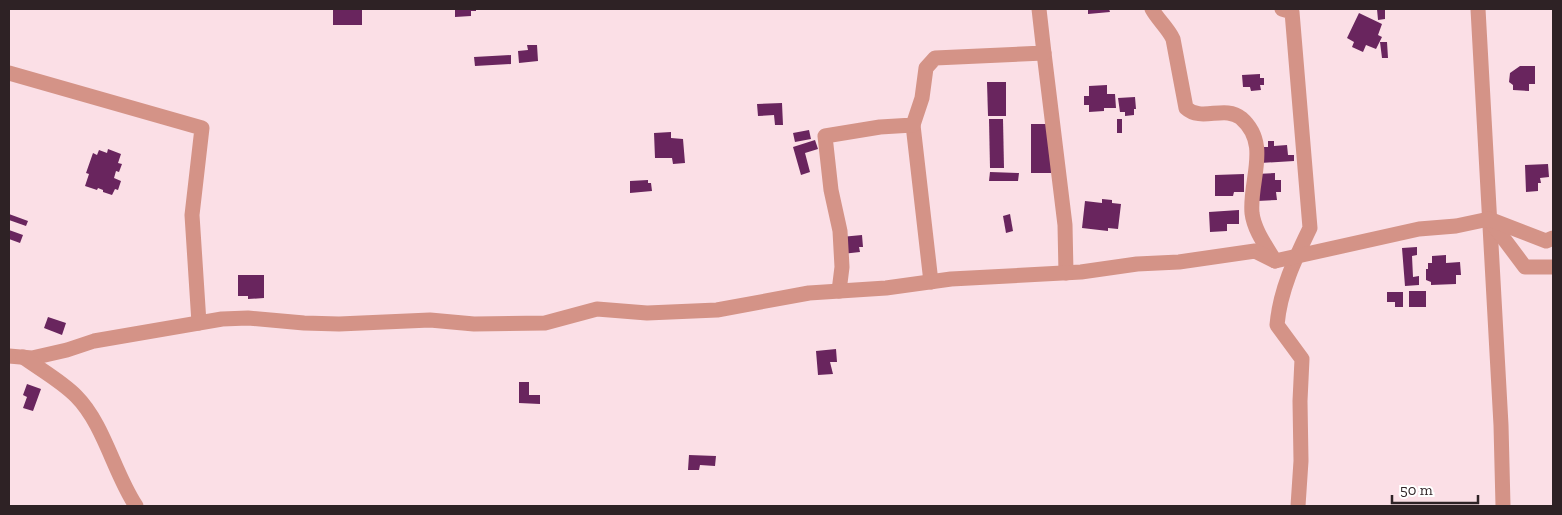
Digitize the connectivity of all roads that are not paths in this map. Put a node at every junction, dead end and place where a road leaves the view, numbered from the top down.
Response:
1 (1039, 9) edge
2 (1152, 9) edge
3 (1282, 9) edge
4 (1478, 9) edge
5 (1044, 54) junction
6 (9, 73) edge
7 (913, 125) junction
8 (1489, 219) junction
9 (1553, 238) edge
10 (1297, 255) junction
11 (1275, 261) junction
12 (1553, 267) edge
13 (1066, 273) junction
14 (931, 282) junction
15 (840, 291) junction
16 (198, 324) junction
17 (16, 356) edge
18 (136, 506) edge
19 (1298, 506) edge
20 (1503, 506) edge

1 - 5 street
2 - 11 street
3 - 10 street
4 - 8 street
5 - 7 street
5 - 13 street
6 - 16 street
7 - 14 street
7 - 15 street
8 - 9 street
8 - 10 street
8 - 12 street
8 - 20 street
10 - 11 street
10 - 19 street
11 - 13 street
13 - 14 street
14 - 15 street
15 - 16 street
16 - 17 street
17 - 18 street

